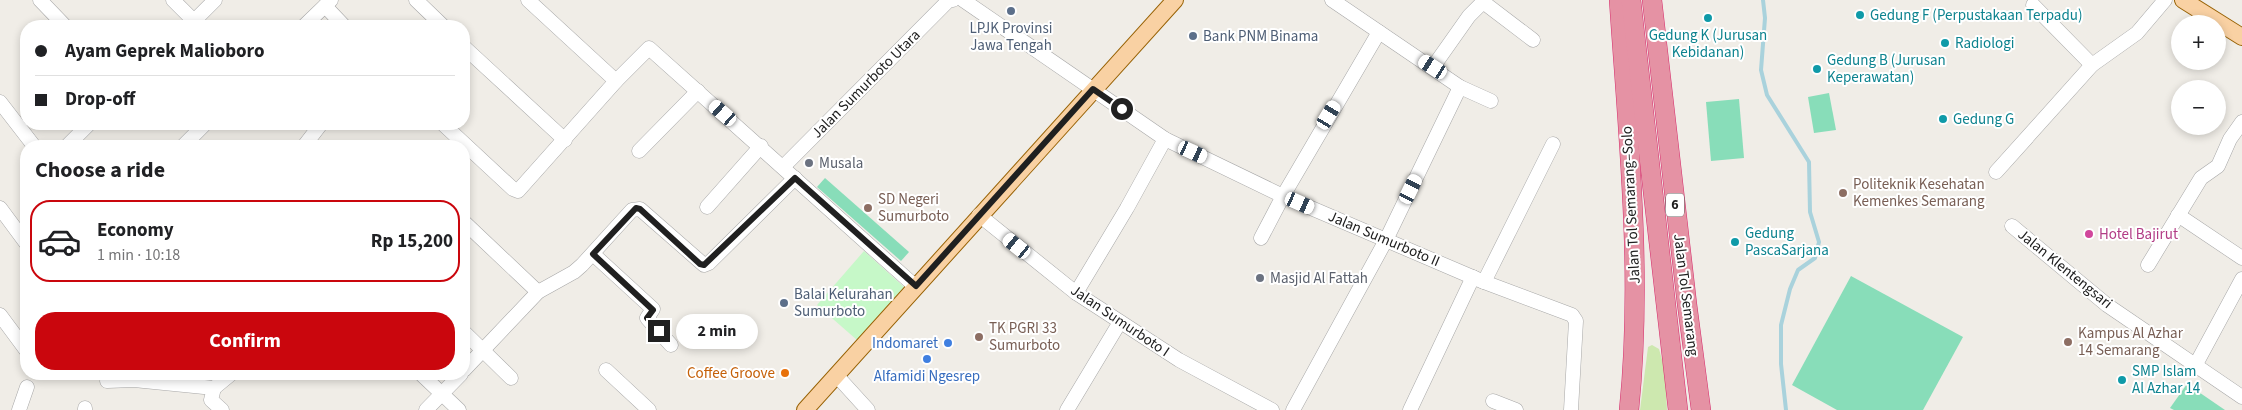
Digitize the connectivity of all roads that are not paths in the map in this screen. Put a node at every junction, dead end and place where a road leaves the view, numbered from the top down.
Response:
1 (40, 0) edge
2 (173, 0) edge
3 (215, 0) edge
4 (416, 0) edge
5 (528, 0) edge
6 (949, 0) edge
7 (963, 0) edge
8 (1175, 0) edge
9 (1332, 0) edge
10 (1619, 0) edge
11 (1632, 0) edge
12 (1652, 0) edge
13 (2165, 0) edge
14 (2183, 0) edge
15 (1484, 1) edge
16 (328, 3) edge
17 (2033, 5) dead end
18 (58, 20) edge
19 (190, 20) edge
20 (198, 20) edge
21 (310, 20) edge
22 (340, 20) edge
23 (437, 20) edge
24 (1380, 32) junction
25 (2242, 37) edge
26 (1533, 40) dead end
27 (470, 53) edge
28 (2092, 65) junction
29 (1433, 67) junction
30 (616, 81) junction
31 (1460, 87) junction
32 (1093, 89) junction
33 (698, 91) junction
34 (1491, 101) dead end
35 (0, 102) edge
36 (2242, 122) edge
37 (20, 128) edge
38 (22, 130) edge
39 (83, 130) edge
40 (199, 130) edge
41 (316, 130) edge
42 (449, 130) edge
43 (1165, 139) junction
44 (29, 140) edge
45 (73, 140) edge
46 (189, 140) edge
47 (309, 140) edge
48 (460, 140) edge
49 (564, 140) junction
50 (1553, 144) dead end
51 (761, 146) junction
52 (470, 149) edge
53 (639, 151) dead end
54 (783, 167) junction
55 (1996, 172) dead end
56 (795, 178) junction
57 (1283, 196) junction
58 (707, 207) dead end
59 (0, 208) edge
60 (980, 215) junction
61 (2178, 215) junction
62 (2012, 226) dead end
63 (470, 228) edge
64 (20, 235) edge
65 (1261, 238) dead end
66 (1386, 240) junction
67 (593, 254) junction
68 (2242, 259) edge
69 (2148, 265) dead end
70 (2242, 278) edge
71 (1478, 280) junction
72 (916, 286) junction
73 (538, 292) junction
74 (1076, 293) junction
75 (0, 315) edge
76 (1120, 322) junction
77 (470, 338) edge
78 (20, 342) edge
79 (671, 345) dead end
80 (482, 350) junction
81 (470, 363) edge
82 (2195, 366) junction
83 (606, 370) dead end
84 (837, 376) junction
85 (511, 378) dead end
86 (114, 380) edge
87 (146, 380) edge
88 (226, 380) edge
89 (427, 380) edge
90 (455, 380) edge
91 (107, 381) dead end
92 (27, 387) dead end
93 (442, 394) junction
94 (2242, 397) edge
95 (209, 399) edge
96 (1493, 401) dead end
97 (19, 410) edge
98 (222, 410) edge
99 (426, 410) edge
100 (459, 410) edge
101 (649, 410) edge
102 (805, 410) edge
103 (868, 410) edge
104 (1067, 410) edge
105 (1272, 410) edge
106 (1293, 410) edge
107 (1410, 410) edge
108 (1516, 410) edge
109 (1571, 410) edge
110 (1629, 410) edge
111 (1678, 410) edge
112 (1701, 410) edge

1 - 18 street
2 - 19 street
3 - 20 street
4 - 23 street
5 - 30 street
6 - 54 street, Jalan Sumurboto Utara
7 - 32 street
8 - 32 main road
9 - 24 street
10 - 110 highway, Jalan Tol Semarang–Solo
11 - 111 highway, Jalan Tol Semarang / 6
12 - 112 highway, Jalan Tol Semarang / 6
13 - 28 street
14 - 25 main road
15 - 26 street
15 - 29 street
16 - 21 street
16 - 22 street
17 - 28 street
24 - 29 street
24 - 57 street
27 - 49 street
28 - 55 street
29 - 31 street
30 - 33 street
30 - 49 street
31 - 34 street
31 - 66 street
32 - 43 street, Jalan Sumurboto II
32 - 60 main road
33 - 51 street
33 - 53 street
35 - 37 street
36 - 61 street
38 - 44 street
39 - 45 street
40 - 46 street
41 - 47 street
42 - 48 street
43 - 57 street, Jalan Sumurboto II
43 - 74 street
49 - 52 street
50 - 71 street
51 - 54 street
51 - 58 street
54 - 56 street
56 - 67 street
56 - 72 street
57 - 65 street
57 - 66 street, Jalan Sumurboto II
59 - 64 street
60 - 72 main road
60 - 74 street, Jalan Sumurboto I
61 - 68 street
61 - 69 street
62 - 82 street, Jalan Klentengsari
63 - 73 street
66 - 71 street, Jalan Sumurboto II
66 - 106 street
67 - 73 street
67 - 79 street
68 - 70 street
70 - 82 street
71 - 107 street
71 - 109 street, Jalan Sumurboto II
72 - 84 main road
73 - 80 street
74 - 76 street, Jalan Sumurboto I
75 - 78 street
76 - 104 street
76 - 105 street, Jalan Sumurboto I
77 - 80 street
80 - 81 street
80 - 85 street
82 - 94 street, Jalan Klentengsari
83 - 101 street
84 - 102 main road
84 - 103 street
86 - 91 street
87 - 95 street
88 - 95 street
89 - 93 street
90 - 93 street
92 - 97 street
93 - 99 street
93 - 100 street
95 - 98 street
96 - 108 street

